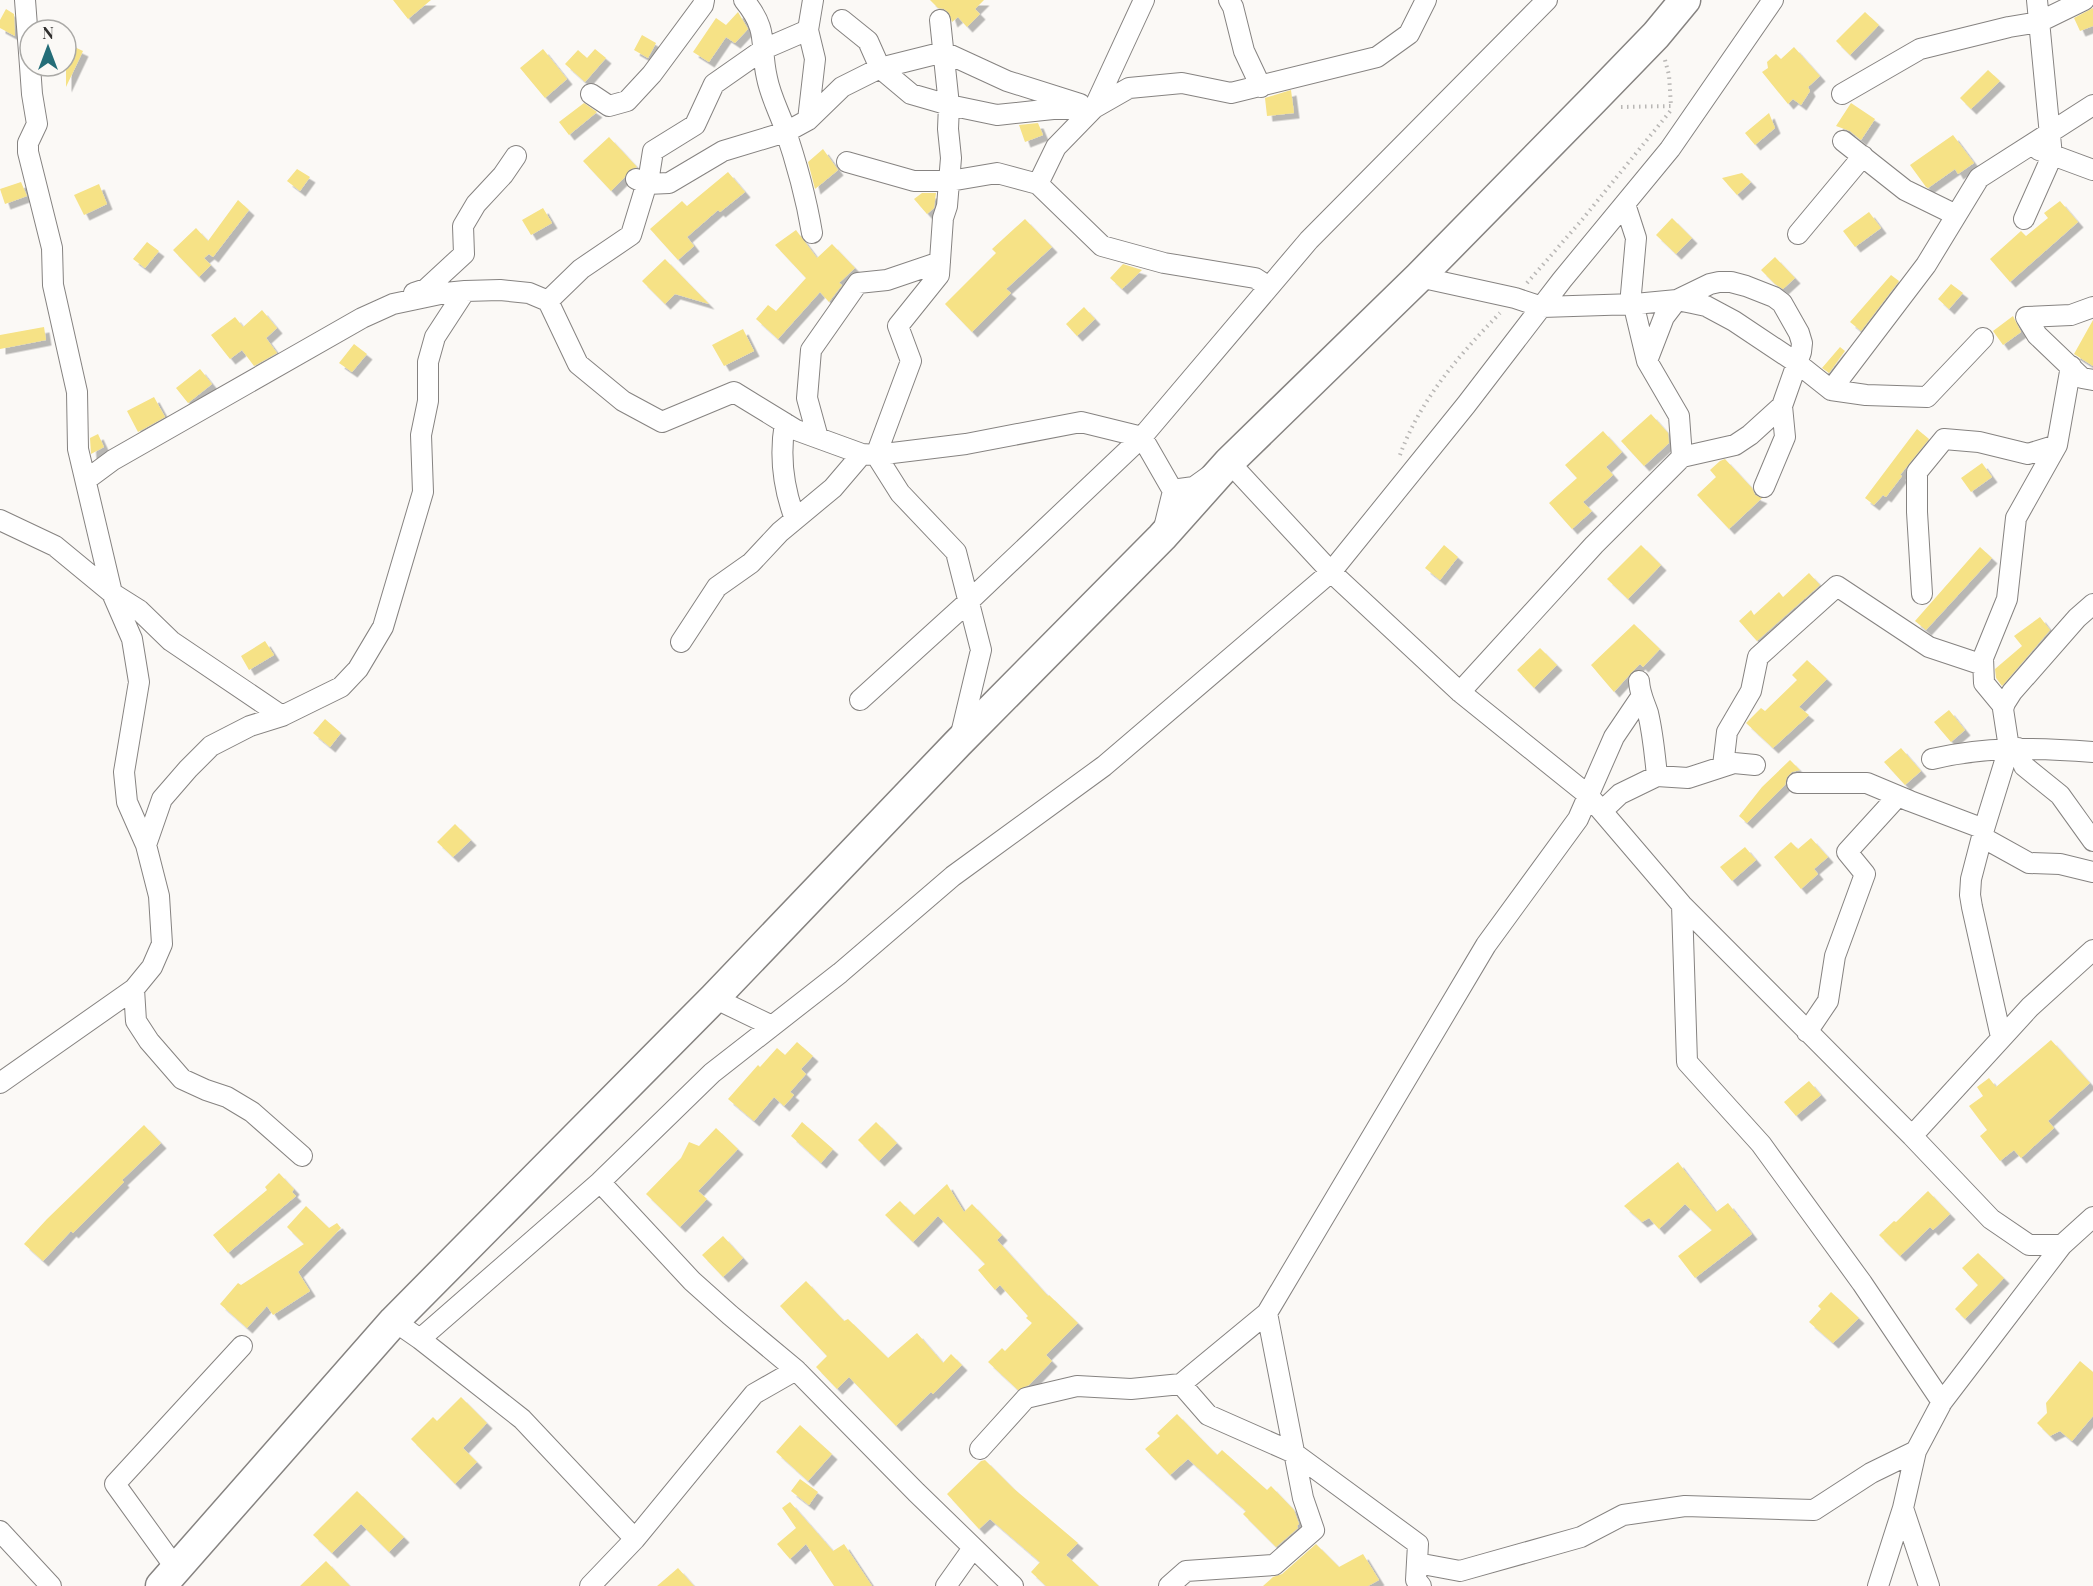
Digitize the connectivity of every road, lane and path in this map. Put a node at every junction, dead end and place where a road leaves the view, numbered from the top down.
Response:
1 (25, 0) edge
2 (704, 0) edge
3 (744, 0) edge
4 (758, 0) edge
5 (813, 0) edge
6 (1144, 0) edge
7 (1229, 0) edge
8 (1426, 0) edge
9 (1546, 0) edge
10 (1773, 0) edge
11 (2037, 0) edge
12 (2084, 0) edge
13 (1680, 2) edge
14 (26, 18) edge
15 (842, 20) dead end
16 (940, 20) dead end
17 (2039, 22) junction
18 (762, 30) junction
19 (808, 30) junction
20 (1656, 34) junction
21 (764, 50) junction
22 (944, 52) junction
23 (880, 68) junction
24 (31, 78) edge
25 (1261, 87) junction
26 (591, 94) dead end
27 (1842, 94) dead end
28 (1594, 99) junction
29 (1680, 100) dead end
30 (949, 105) junction
31 (2093, 105) edge
32 (1671, 107) junction
33 (1094, 108) junction
34 (808, 120) junction
35 (786, 132) junction
36 (2050, 132) junction
37 (1844, 141) dead end
38 (2030, 145) junction
39 (516, 156) dead end
40 (1863, 156) junction
41 (2052, 156) junction
42 (847, 162) dead end
43 (2093, 170) edge
44 (950, 181) junction
45 (641, 182) junction
46 (1038, 184) junction
47 (1625, 204) junction
48 (1956, 215) junction
49 (2024, 219) dead end
50 (812, 233) dead end
51 (1798, 234) dead end
52 (940, 262) junction
53 (1419, 277) junction
54 (1269, 287) junction
55 (465, 291) junction
56 (1515, 298) junction
57 (1677, 300) junction
58 (548, 301) junction
59 (393, 304) junction
60 (1635, 304) junction
61 (1542, 307) junction
62 (2093, 307) edge
63 (1983, 338) dead end
64 (1647, 361) junction
65 (1797, 363) junction
66 (2071, 366) junction
67 (2093, 380) edge
68 (1831, 390) junction
69 (1782, 406) junction
70 (784, 423) junction
71 (1142, 437) junction
72 (818, 438) junction
73 (2057, 445) junction
74 (869, 454) junction
75 (1682, 457) junction
76 (1397, 461) dead end
77 (1229, 462) junction
78 (86, 480) junction
79 (1764, 487) dead end
80 (1172, 490) junction
81 (795, 519) junction
82 (0, 520) edge
83 (1162, 537) junction
84 (1331, 572) junction
85 (112, 593) junction
86 (1923, 594) dead end
87 (969, 602) junction
88 (2093, 604) edge
89 (681, 642) dead end
90 (1983, 665) junction
91 (1460, 692) junction
92 (860, 700) dead end
93 (2003, 706) junction
94 (282, 716) junction
95 (958, 743) junction
96 (2014, 748) junction
97 (2093, 752) edge
98 (1932, 759) dead end
99 (1755, 765) dead end
100 (1724, 766) junction
101 (1657, 776) junction
102 (1797, 783) dead end
103 (1588, 795) junction
104 (1898, 796) junction
105 (1602, 811) junction
106 (1983, 833) junction
107 (2093, 841) edge
108 (146, 845) junction
109 (2093, 872) edge
110 (1682, 905) junction
111 (2093, 950) edge
112 (134, 989) junction
113 (714, 998) junction
114 (772, 1026) junction
115 (1807, 1032) junction
116 (2001, 1037) junction
117 (0, 1083) edge
118 (1912, 1136) junction
119 (302, 1156) dead end
120 (600, 1182) junction
121 (2093, 1217) edge
122 (2062, 1245) junction
123 (1267, 1313) junction
124 (394, 1322) junction
125 (420, 1339) junction
126 (242, 1346) dead end
127 (796, 1370) junction
128 (1181, 1384) junction
129 (1942, 1402) junction
130 (980, 1449) dead end
131 (1916, 1451) junction
132 (1294, 1453) junction
133 (1903, 1508) junction
134 (0, 1531) edge
135 (635, 1539) junction
136 (973, 1548) junction
137 (1417, 1563) junction
138 (169, 1578) edge
139 (51, 1586) edge
140 (590, 1586) edge
141 (946, 1586) edge
142 (1013, 1586) edge
143 (1169, 1586) edge
144 (1421, 1586) edge
145 (1878, 1586) edge
146 (1929, 1586) edge

1 - 14 street
2 - 26 street
3 - 18 street
4 - 18 street
5 - 19 street
6 - 33 street
7 - 25 street
8 - 25 street
9 - 54 street
10 - 47 street
11 - 17 street
12 - 17 street
13 - 20 highway
15 - 23 street
16 - 22 street
17 - 27 street
17 - 36 street
18 - 21 street
19 - 21 street
19 - 34 street
20 - 28 highway
20 - 32 path
21 - 35 street
21 - 45 street
22 - 23 street
22 - 30 street
22 - 33 street
23 - 30 street
23 - 34 street
24 - 78 street
25 - 33 street
28 - 32 path
28 - 53 highway
29 - 32 path
30 - 33 street
30 - 44 street
31 - 36 street
32 - 56 path
33 - 46 street
34 - 35 street
35 - 45 street
35 - 50 street
36 - 38 street
36 - 41 street
37 - 40 street
38 - 41 street
38 - 48 street
39 - 59 street
40 - 48 street
40 - 51 street
41 - 43 street
41 - 49 street
42 - 44 street
44 - 46 street
44 - 52 street
45 - 58 street
46 - 54 street
47 - 60 street
47 - 61 street
48 - 68 street
52 - 72 street
52 - 74 street
53 - 56 street
53 - 77 highway
54 - 71 street
55 - 58 street
55 - 59 street
55 - 94 street
56 - 61 street
56 - 76 path
57 - 60 street
57 - 64 street
57 - 65 street
57 - 65 street
58 - 70 street
59 - 78 street
60 - 61 street
60 - 64 street
61 - 84 street
62 - 66 street
63 - 68 street
64 - 75 street
65 - 68 street
65 - 69 street
66 - 67 street
66 - 73 street
69 - 75 street
69 - 79 street
70 - 72 street
70 - 81 street
71 - 74 street
71 - 80 street
71 - 87 street
72 - 74 street
73 - 86 street
73 - 90 street
74 - 81 street
74 - 87 street
75 - 91 street
77 - 80 street
77 - 83 highway
77 - 84 street
78 - 85 street
80 - 83 street
81 - 89 street
82 - 85 street
83 - 95 highway
84 - 91 street
84 - 114 street
85 - 94 street
85 - 108 street
87 - 92 street
87 - 95 street
88 - 93 street
90 - 93 street
90 - 100 street
91 - 103 street
93 - 96 street
94 - 108 street
95 - 113 highway
96 - 97 street
96 - 98 street
96 - 106 street
96 - 107 street
99 - 100 street
100 - 101 street
101 - 103 street
101 - 105 street
102 - 104 street
103 - 105 street
103 - 123 street
104 - 106 street
104 - 115 street
105 - 110 street
106 - 109 street
106 - 116 street
108 - 112 street
110 - 115 street
110 - 129 street
111 - 116 street
112 - 117 street
112 - 119 street
113 - 114 street
113 - 124 highway
114 - 120 street
115 - 118 street
116 - 118 street
118 - 122 street
120 - 125 street
120 - 127 street
121 - 122 street
122 - 129 street
123 - 128 street
123 - 132 street
124 - 125 street
124 - 138 highway
125 - 135 street
126 - 138 street
127 - 135 street
127 - 136 street
128 - 130 street
128 - 132 street
129 - 131 street
131 - 133 street
131 - 137 street
132 - 137 street
132 - 143 street
133 - 145 street
133 - 146 street
134 - 139 street
135 - 140 street
136 - 141 street
136 - 142 street
137 - 144 street

